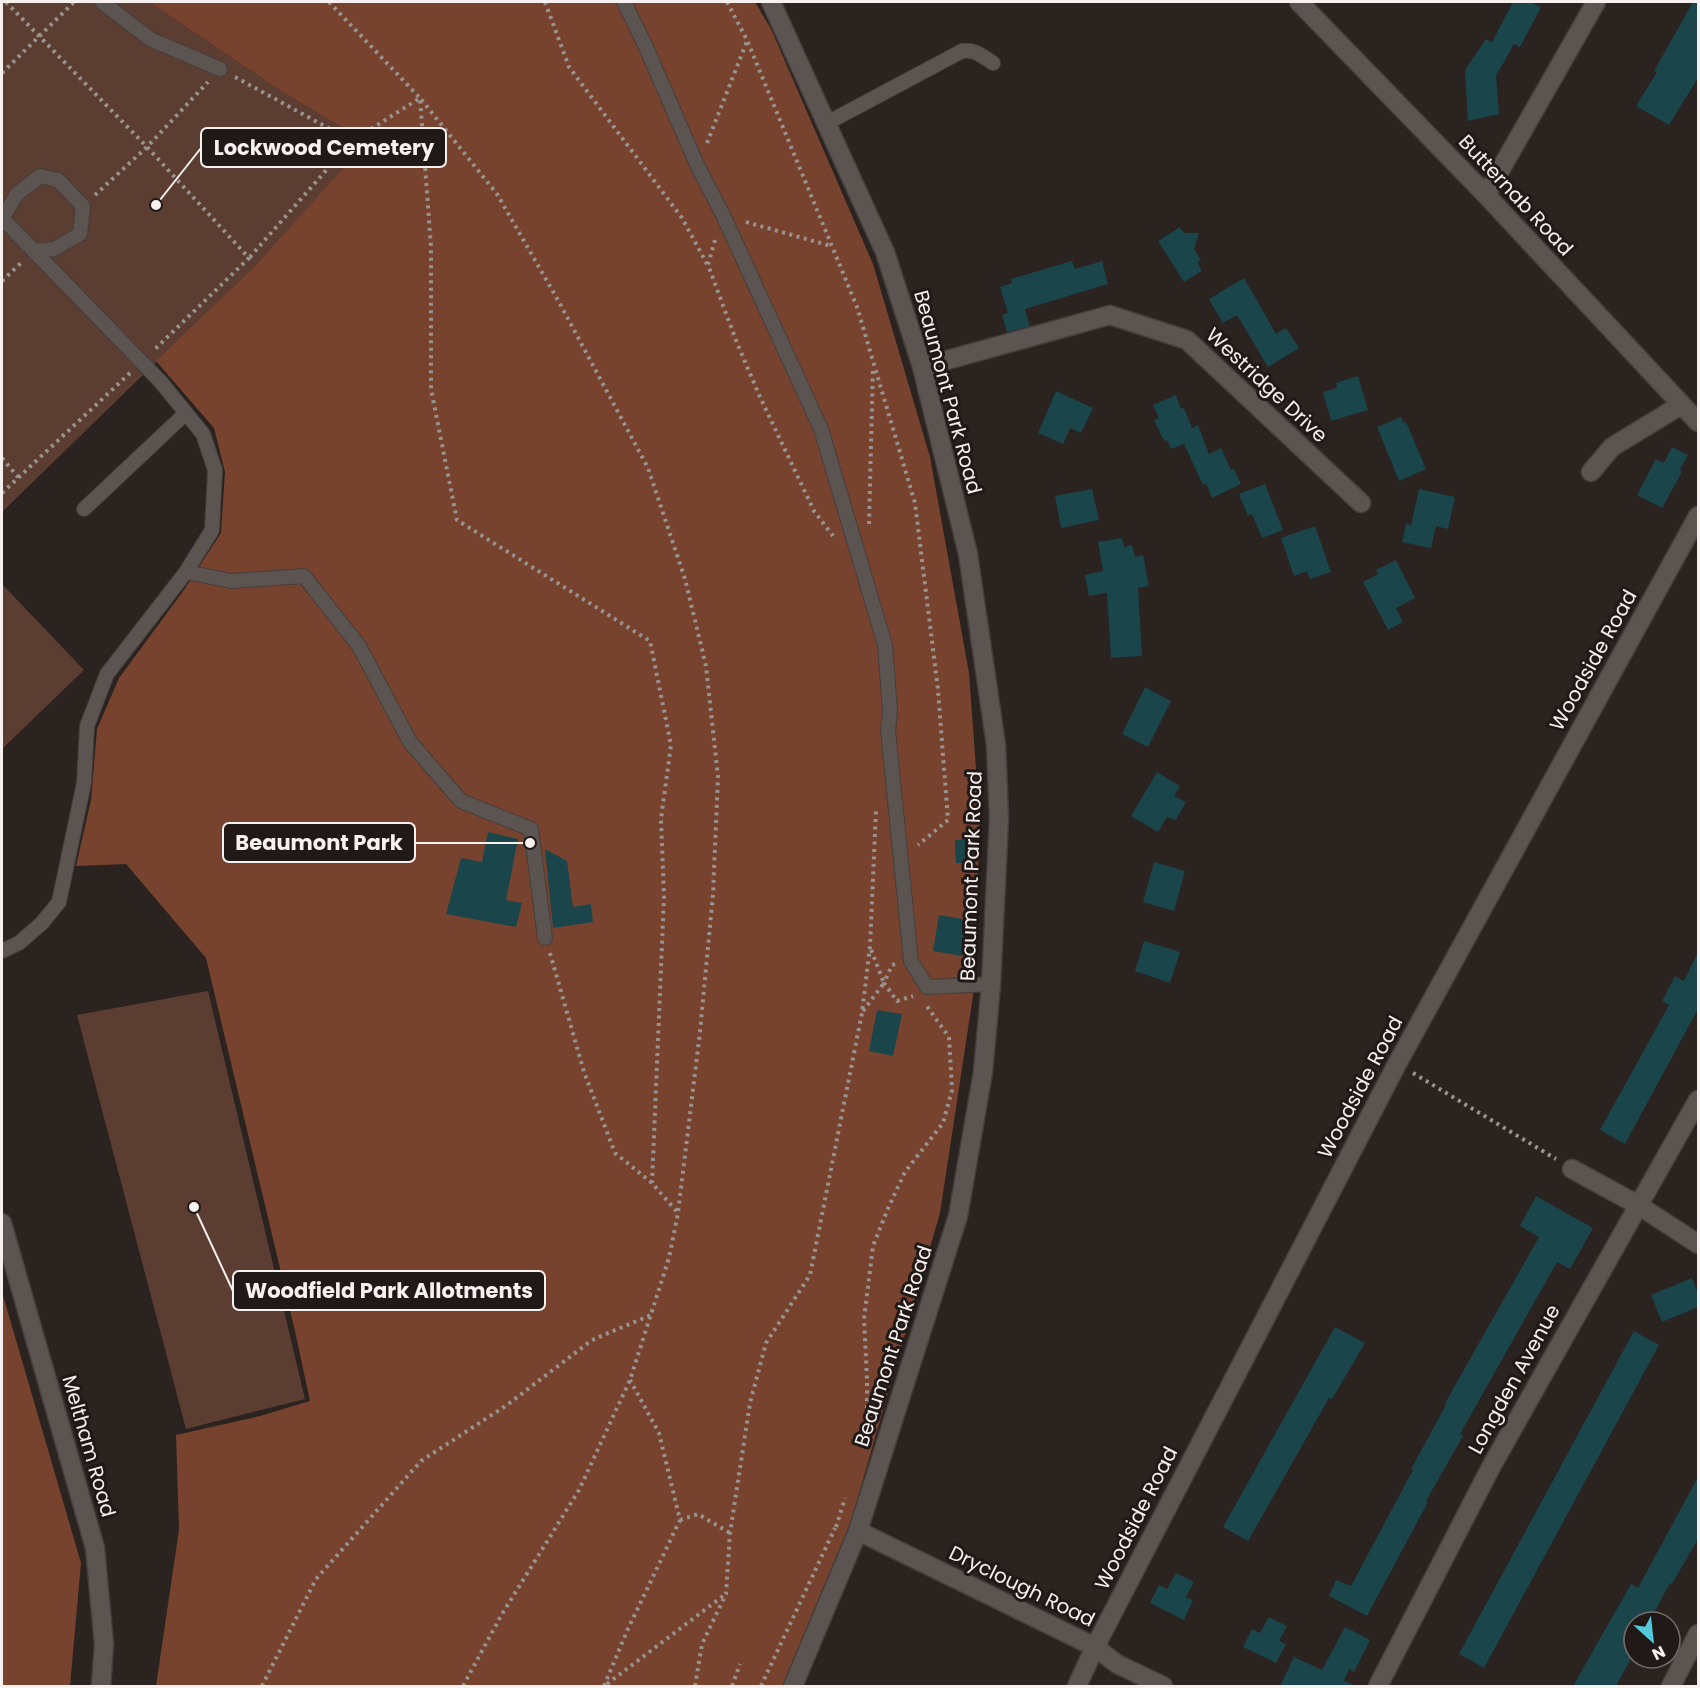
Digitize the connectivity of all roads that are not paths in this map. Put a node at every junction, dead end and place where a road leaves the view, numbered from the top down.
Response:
1 (102, 2) edge
2 (624, 2) edge
3 (771, 2) edge
4 (1299, 2) edge
5 (1596, 2) edge
6 (993, 63) dead end
7 (220, 69) road end
8 (827, 123) junction
9 (1486, 195) junction
10 (2, 219) edge
11 (34, 251) junction
12 (922, 368) junction
13 (1681, 405) junction
14 (186, 413) junction
15 (1698, 422) edge
16 (1591, 472) dead end
17 (1361, 503) dead end
18 (84, 509) dead end
19 (1698, 516) edge
20 (186, 572) junction
21 (545, 938) road end
22 (2, 951) edge
23 (991, 984) junction
24 (1698, 1100) edge
25 (1572, 1169) road end
26 (1638, 1205) junction
27 (2, 1223) edge
28 (1698, 1244) edge
29 (858, 1531) junction
30 (1698, 1634) edge
31 (1095, 1647) junction
32 (101, 1686) edge
33 (793, 1686) edge
34 (1077, 1686) edge
35 (1163, 1686) edge
36 (1378, 1686) edge
37 (1671, 1686) edge

1 - 7 lane
2 - 23 lane
3 - 8 street, Beaumont Park Road
4 - 9 street, Butternab Road
5 - 9 street
6 - 8 lane
8 - 12 street, Beaumont Park Road
9 - 13 street, Butternab Road
10 - 11 lane
10 - 11 lane
11 - 14 lane
12 - 17 street, Westridge Drive
12 - 23 street, Beaumont Park Road
13 - 15 street, Butternab Road
13 - 16 street
14 - 18 lane
14 - 20 lane
19 - 31 street, Woodside Road
20 - 21 lane
20 - 22 lane
23 - 29 street, Beaumont Park Road
24 - 26 street, Longden Avenue
25 - 26 street
26 - 28 street
26 - 36 street, Longden Avenue
27 - 32 street, Meltham Road
29 - 31 street, Dryclough Road
29 - 33 street, Beaumont Park Road
30 - 37 street
31 - 34 street, Woodside Road
31 - 35 street, Dryclough Road

